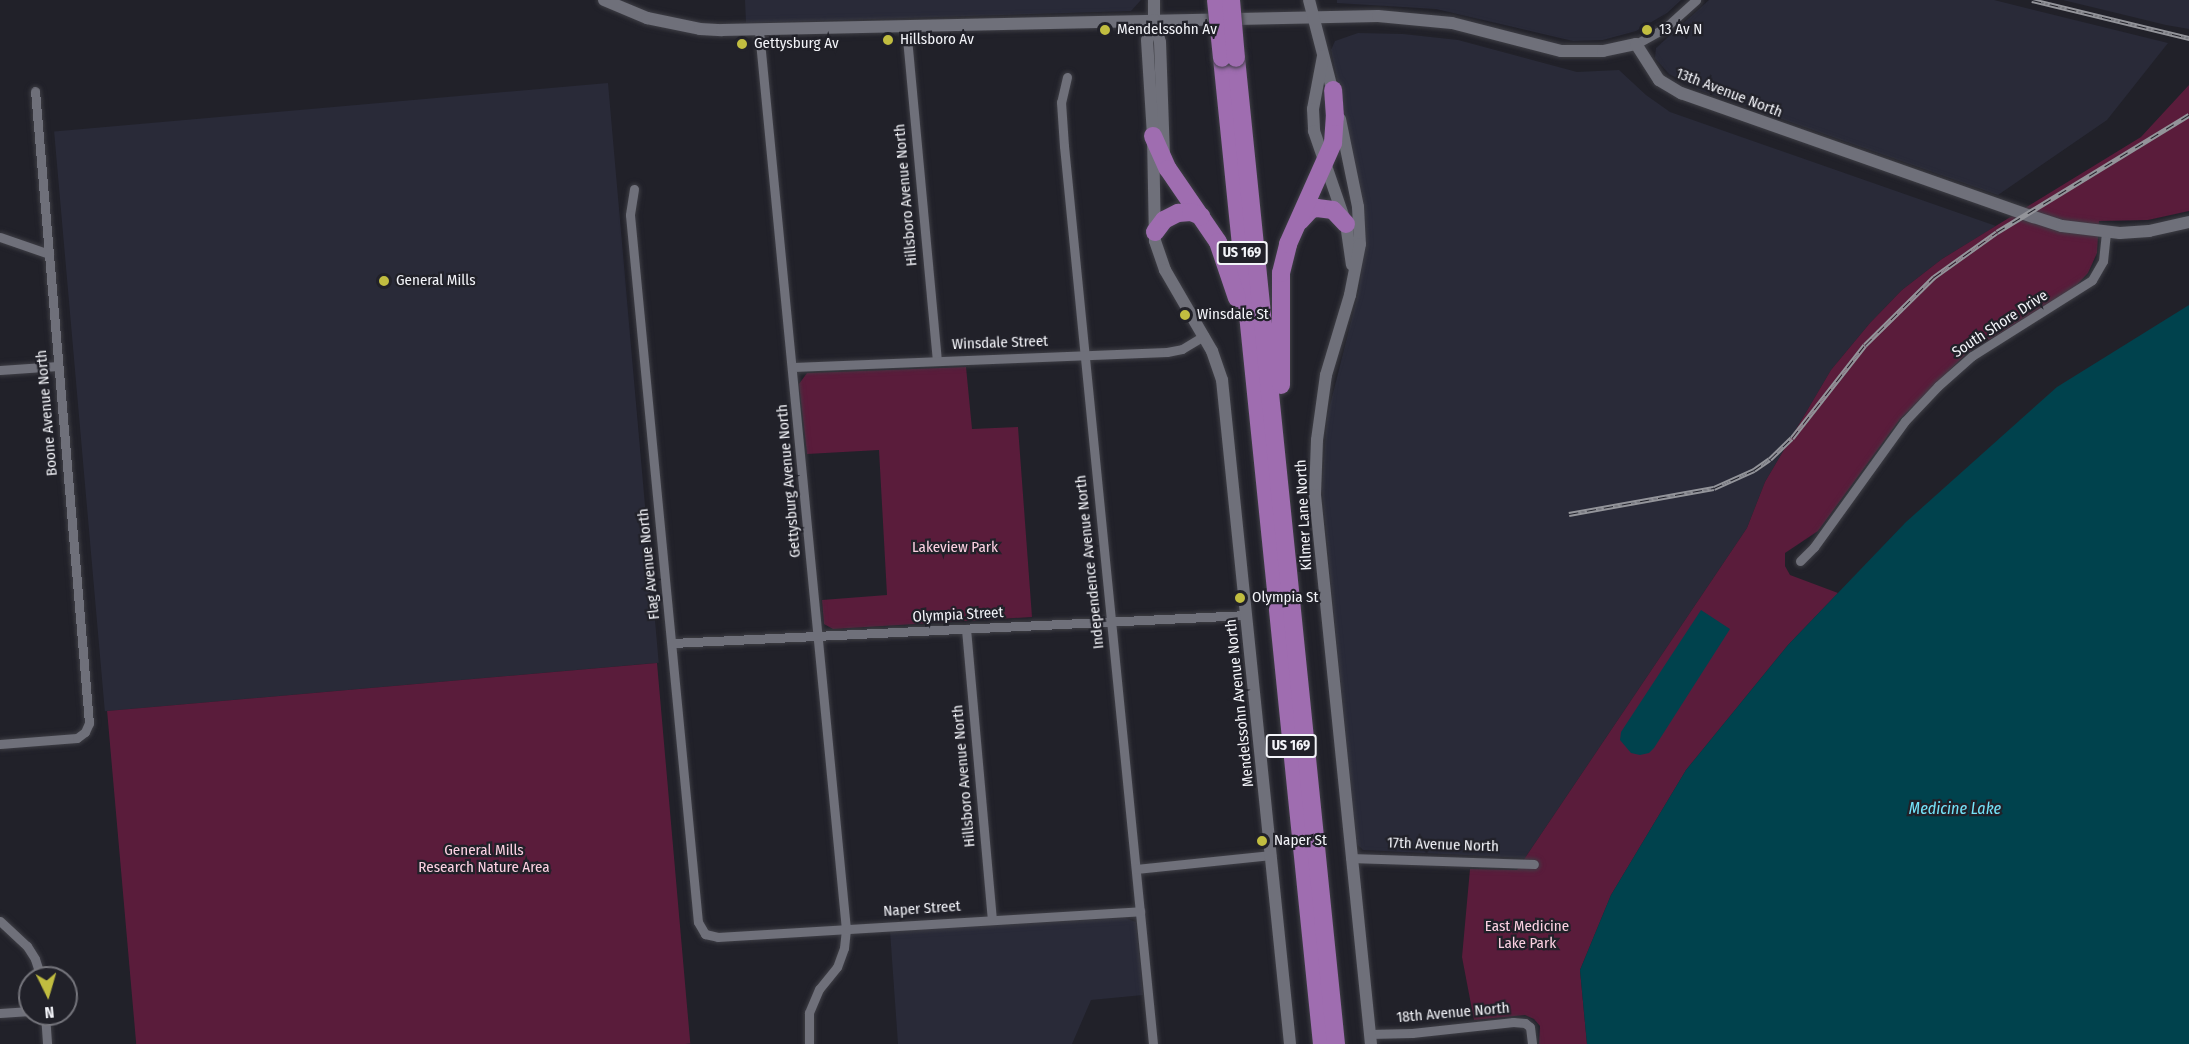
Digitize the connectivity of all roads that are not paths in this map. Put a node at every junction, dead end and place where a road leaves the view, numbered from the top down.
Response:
1 (604, 0) edge
2 (1154, 0) edge
3 (1216, 0) edge
4 (1231, 0) edge
5 (1309, 0) edge
6 (1696, 0) edge
7 (1315, 18) junction
8 (1154, 20) junction
9 (906, 27) junction
10 (759, 31) junction
11 (1636, 44) junction
12 (1323, 54) junction
13 (1229, 58) junction
14 (1067, 77) dead end
15 (1333, 90) junction
16 (35, 91) dead end
17 (1153, 136) junction
18 (1163, 160) junction
19 (1325, 164) junction
20 (634, 189) dead end
21 (1201, 216) junction
22 (2189, 222) edge
23 (1346, 224) junction
24 (1297, 225) junction
25 (1155, 232) junction
26 (2106, 232) junction
27 (0, 237) edge
28 (49, 254) junction
29 (1353, 275) junction
30 (1204, 336) junction
31 (1084, 355) junction
32 (937, 361) junction
33 (58, 366) junction
34 (793, 367) junction
35 (0, 370) edge
36 (1261, 447) junction
37 (1285, 543) junction
38 (1800, 561) dead end
39 (1246, 615) junction
40 (1112, 622) junction
41 (966, 629) junction
42 (818, 637) junction
43 (672, 643) junction
44 (0, 744) edge
45 (1271, 855) junction
46 (1350, 858) junction
47 (1534, 864) dead end
48 (1136, 869) junction
49 (1140, 911) junction
50 (992, 919) junction
51 (0, 921) edge
52 (846, 929) junction
53 (705, 934) joint
54 (37, 966) edge
55 (18, 1012) edge
56 (0, 1013) edge
57 (46, 1026) edge
58 (1370, 1039) edge
59 (48, 1044) edge
60 (809, 1044) edge
61 (1153, 1044) edge
62 (1290, 1044) edge
63 (1322, 1044) edge
64 (1336, 1044) edge
65 (1532, 1044) edge

1 - 10 street
2 - 8 street, Mendelssohn Avenue North
3 - 13 highway, US 169, bridge
4 - 13 highway, US 169, bridge
5 - 7 street, Kilmer Lane North
6 - 11 street
7 - 8 street
7 - 11 street
7 - 12 street, Kilmer Lane North
8 - 9 street
8 - 17 street, Mendelssohn Avenue North
8 - 18 street, Mendelssohn Avenue North
9 - 10 street
9 - 32 street, Hillsboro Avenue North
10 - 34 street, Gettysburg Avenue North
11 - 26 street, 13th Avenue North
12 - 15 street, Kilmer Lane North
12 - 19 street, Kilmer Lane North
13 - 36 highway, US 169
13 - 37 highway, US 169
14 - 31 street, Independence Avenue North
15 - 19 highway
15 - 29 street, Kilmer Lane North
16 - 28 street, Boone Avenue North
17 - 18 highway
17 - 25 street, Mendelssohn Avenue North
18 - 21 highway
18 - 25 street, Mendelssohn Avenue North
19 - 23 street, Kilmer Lane North
19 - 24 highway
20 - 43 street, Flag Avenue North
21 - 25 highway
21 - 36 highway
22 - 26 street
23 - 24 highway
23 - 29 street, Kilmer Lane North
24 - 37 highway
25 - 30 street, Mendelssohn Avenue North
26 - 38 street, South Shore Drive
27 - 28 street
28 - 33 street, Boone Avenue North
29 - 46 street, Kilmer Lane North
30 - 31 street, Winsdale Street
30 - 39 street, Mendelssohn Avenue North
31 - 32 street, Winsdale Street
31 - 40 street, Independence Avenue North
32 - 34 street, Winsdale Street
33 - 35 street
33 - 44 street, Boone Avenue North
34 - 42 street, Gettysburg Avenue North
36 - 63 highway, US 169
37 - 64 highway, US 169
39 - 40 street, Olympia Street
39 - 45 street, Mendelssohn Avenue North
40 - 41 street, Olympia Street
40 - 48 street, Independence Avenue North
41 - 42 street, Olympia Street
41 - 50 street, Hillsboro Avenue North
42 - 43 street, Olympia Street
42 - 52 street, Gettysburg Avenue North
43 - 53 street, Flag Avenue North
45 - 48 street
45 - 62 street, Mendelssohn Avenue North
46 - 47 street, 17th Avenue North
46 - 58 street, Kilmer Lane North
48 - 49 street, Independence Avenue North
49 - 50 street, Naper Street
49 - 61 street, Independence Avenue North
50 - 52 street, Naper Street
51 - 54 street
52 - 53 street, Naper Street
52 - 60 street, Gettysburg Avenue North
55 - 56 street
57 - 59 street
58 - 65 street, 18th Avenue North

